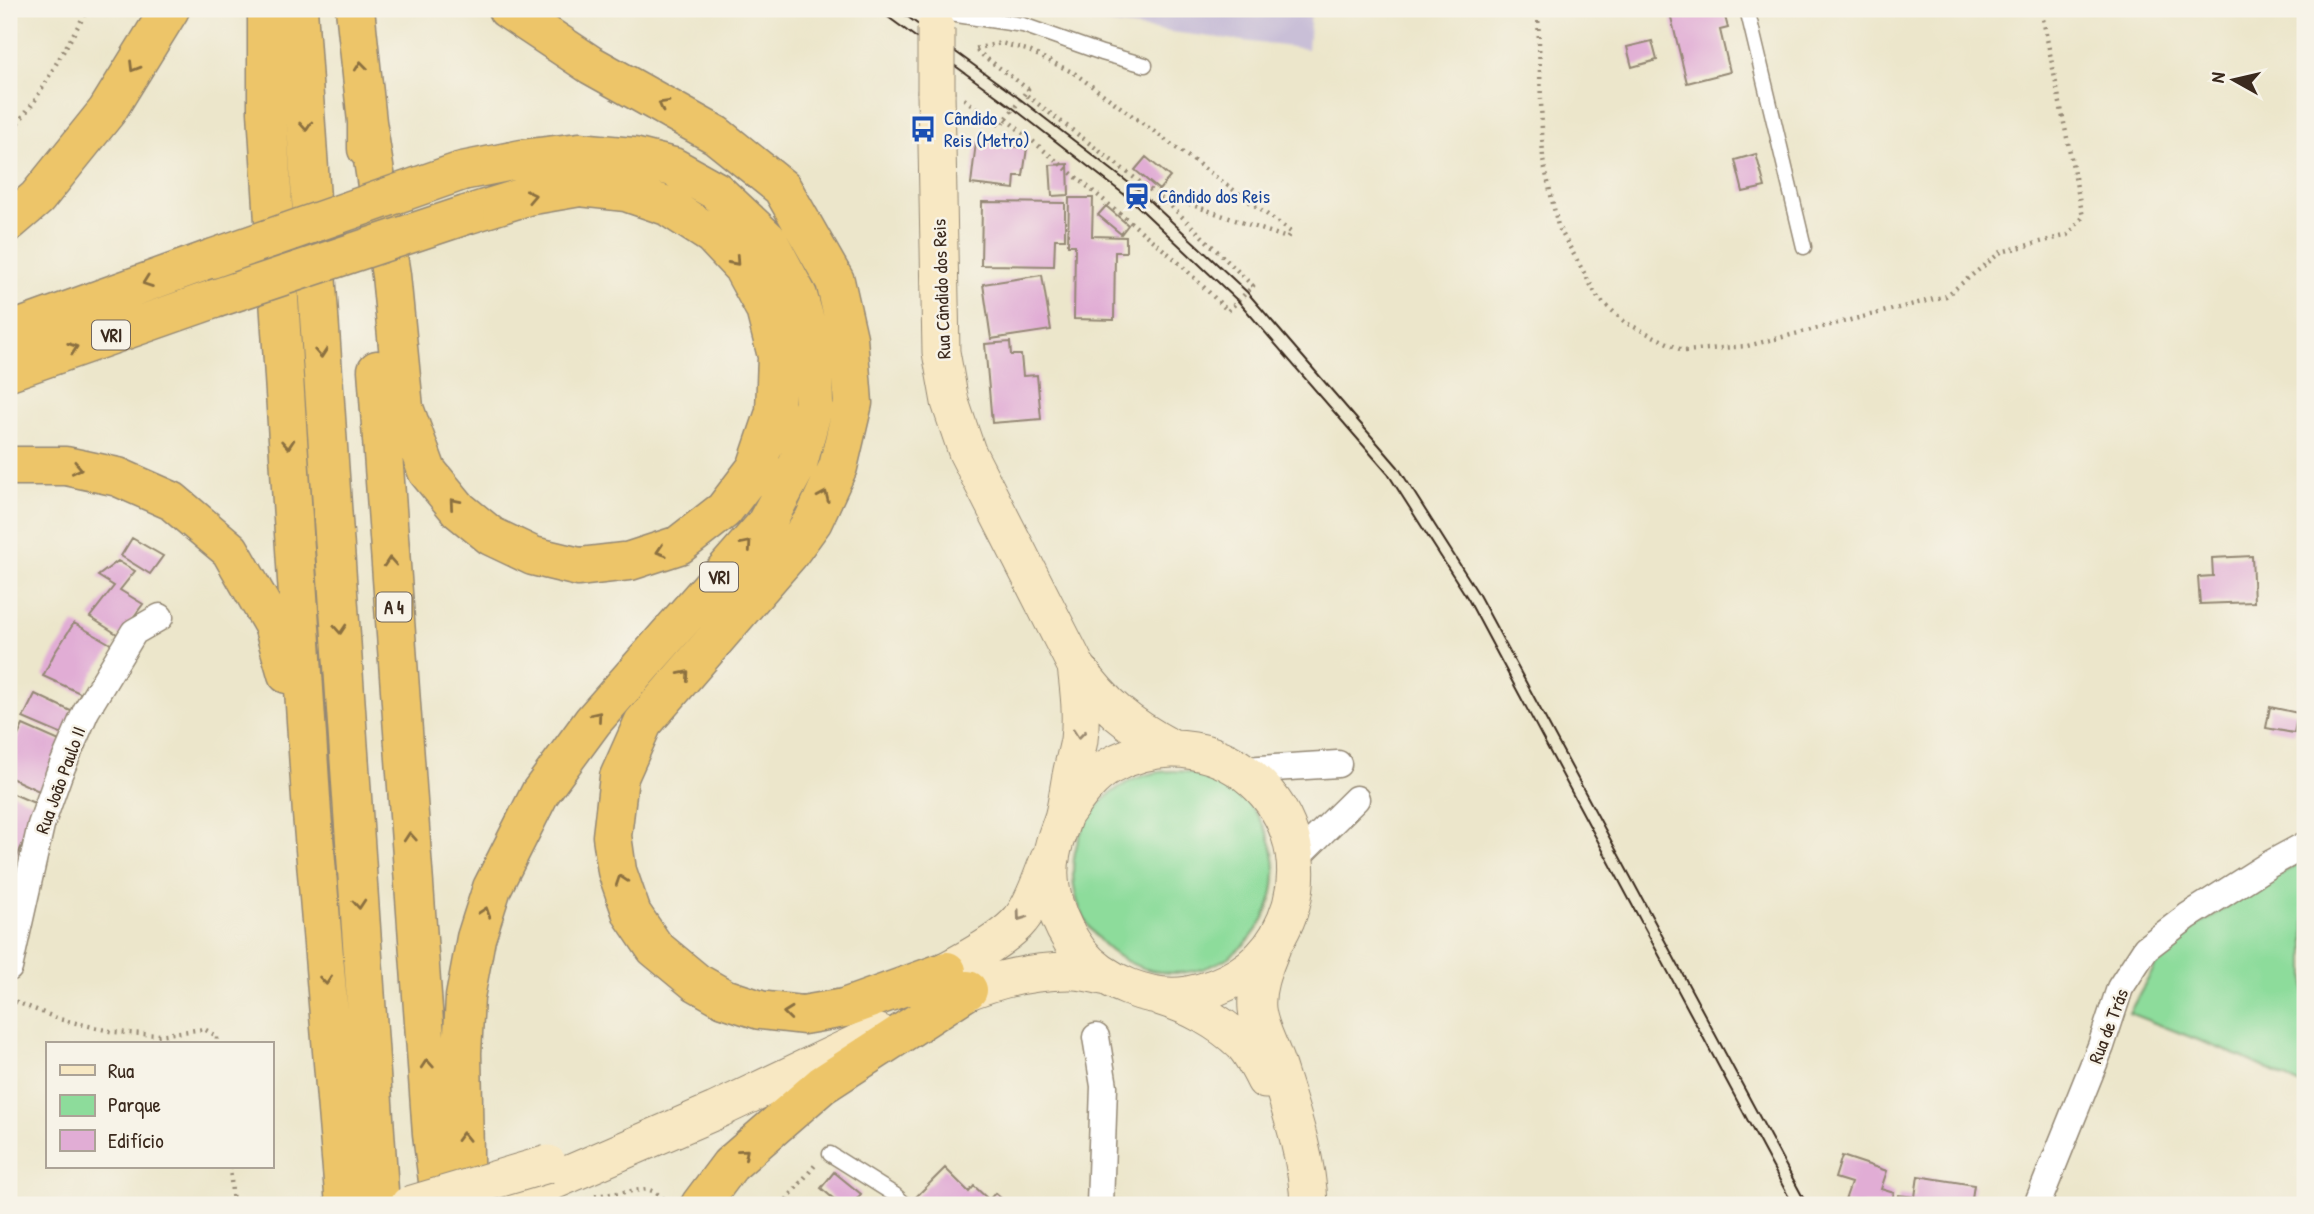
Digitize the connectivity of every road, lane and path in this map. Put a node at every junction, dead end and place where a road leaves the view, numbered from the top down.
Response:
1 (88, 9) edge
2 (170, 9) edge
3 (267, 9) edge
4 (298, 9) edge
5 (355, 9) edge
6 (507, 9) edge
7 (1747, 9) edge
8 (937, 16) edge
9 (1145, 65) dead end
10 (1025, 94) junction
11 (948, 95) junction
12 (1006, 119) junction
13 (367, 122) junction
14 (9, 134) edge
15 (462, 171) junction
16 (1170, 205) junction
17 (9, 222) edge
18 (804, 227) junction
19 (1804, 247) dead end
20 (9, 331) edge
21 (9, 371) edge
22 (9, 466) edge
23 (160, 617) dead end
24 (1076, 666) junction
25 (1171, 748) junction
26 (1338, 764) dead end
27 (1244, 770) junction
28 (1356, 799) dead end
29 (313, 814) junction
30 (1063, 815) junction
31 (2305, 845) edge
32 (1051, 855) junction
33 (1296, 858) junction
34 (1272, 946) junction
35 (9, 968) edge
36 (1108, 977) junction
37 (958, 980) junction
38 (1151, 994) junction
39 (9, 999) edge
40 (1096, 1037) dead end
41 (217, 1042) edge
42 (830, 1154) joint
43 (1303, 1156) junction
44 (230, 1168) edge
45 (542, 1176) junction
46 (655, 1192) dead end
47 (233, 1205) edge
48 (345, 1205) edge
49 (380, 1205) edge
50 (409, 1205) edge
51 (441, 1205) edge
52 (465, 1205) edge
53 (479, 1205) edge
54 (673, 1205) edge
55 (700, 1205) edge
56 (782, 1205) edge
57 (906, 1205) edge
58 (1100, 1205) edge
59 (1309, 1205) edge
60 (2037, 1205) edge

1 - 14 path
2 -> 17 highway
3 -> 29 highway
4 -> 49 highway
13 -> 5 highway, A 4
18 -> 6 highway
7 - 19 lane
8 - 9 lane
8 - 11 main road, Rua Cândido dos Reis, bridge
10 - 12 path
10 - 16 path
10 - 16 path
11 - 12 path
11 - 24 main road, Rua Cândido dos Reis
12 - 16 path
21 -> 13 highway, VRI, bridge
51 -> 13 highway, A 4
15 - 18 highway, VRI
15 -> 20 highway, VRI, bridge
52 -> 15 highway, VRI
37 -> 18 highway
22 -> 29 highway
23 - 35 street, Rua João Paulo II
24 - 25 main road, Rua Cândido dos Reis
24 -> 30 main road, Rua Cândido dos Reis
25 - 27 main road, Rua Cândido dos Reis
25 - 30 main road, Rua Cândido dos Reis
26 - 27 street
27 - 33 main road, Rua Cândido dos Reis
28 - 33 street
29 -> 48 highway
30 - 32 main road, Rua Cândido dos Reis
31 - 60 street, Rua de Trás
32 - 36 main road, Rua Cândido dos Reis
32 -> 37 main road
33 - 34 main road, Rua Cândido dos Reis
34 - 38 main road, Rua Cândido dos Reis
34 - 43 main road
36 - 37 main road
36 - 38 main road, Rua Cândido dos Reis
37 - 45 main road
55 -> 37 highway
38 - 43 main road
39 - 41 path
40 - 58 street
42 - 56 path
42 - 57 lane
43 - 59 main road
44 - 47 path
45 - 50 main road, bridge
45 - 53 main road
46 - 54 path

